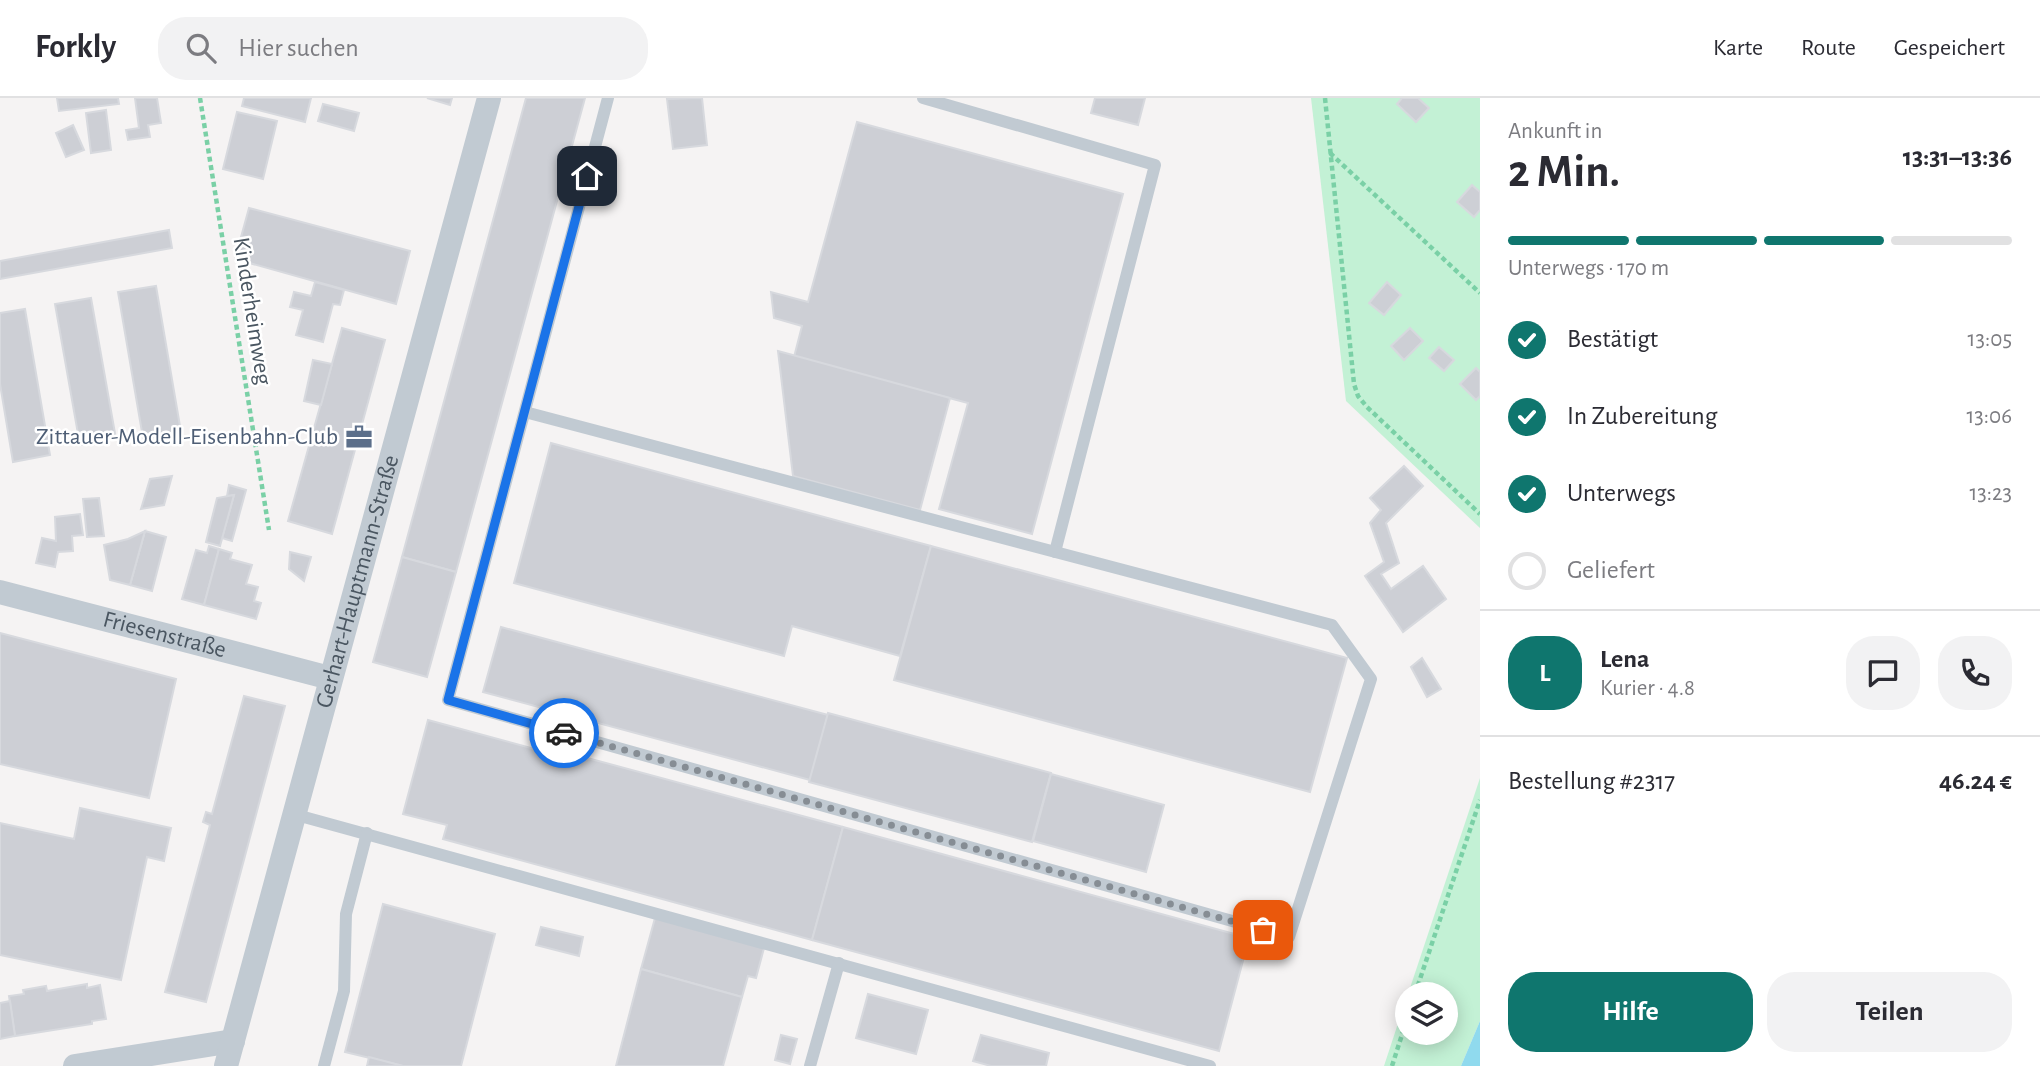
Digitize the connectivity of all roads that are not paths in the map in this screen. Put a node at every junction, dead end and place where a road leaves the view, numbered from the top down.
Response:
1 (489, 98) edge
2 (608, 98) edge
3 (923, 98) edge
4 (525, 412) junction
5 (1055, 552) junction
6 (0, 592) edge
7 (330, 678) junction
8 (293, 814) junction
9 (367, 834) junction
10 (839, 964) junction
11 (233, 1041) junction
12 (75, 1066) edge
13 (226, 1066) edge
14 (324, 1066) edge
15 (810, 1066) edge
16 (1210, 1066) edge

1 - 7 street, Gerhart-Hauptmann-Straße
2 - 4 lane
3 - 5 lane
4 - 5 lane
4 - 5 lane
6 - 7 street, Friesenstraße
7 - 8 street, Gerhart-Hauptmann-Straße
8 - 9 lane
8 - 11 street, Gerhart-Hauptmann-Straße
9 - 10 lane
9 - 14 lane
10 - 15 lane
10 - 16 lane
11 - 12 street
11 - 13 street, Gerhart-Hauptmann-Straße

